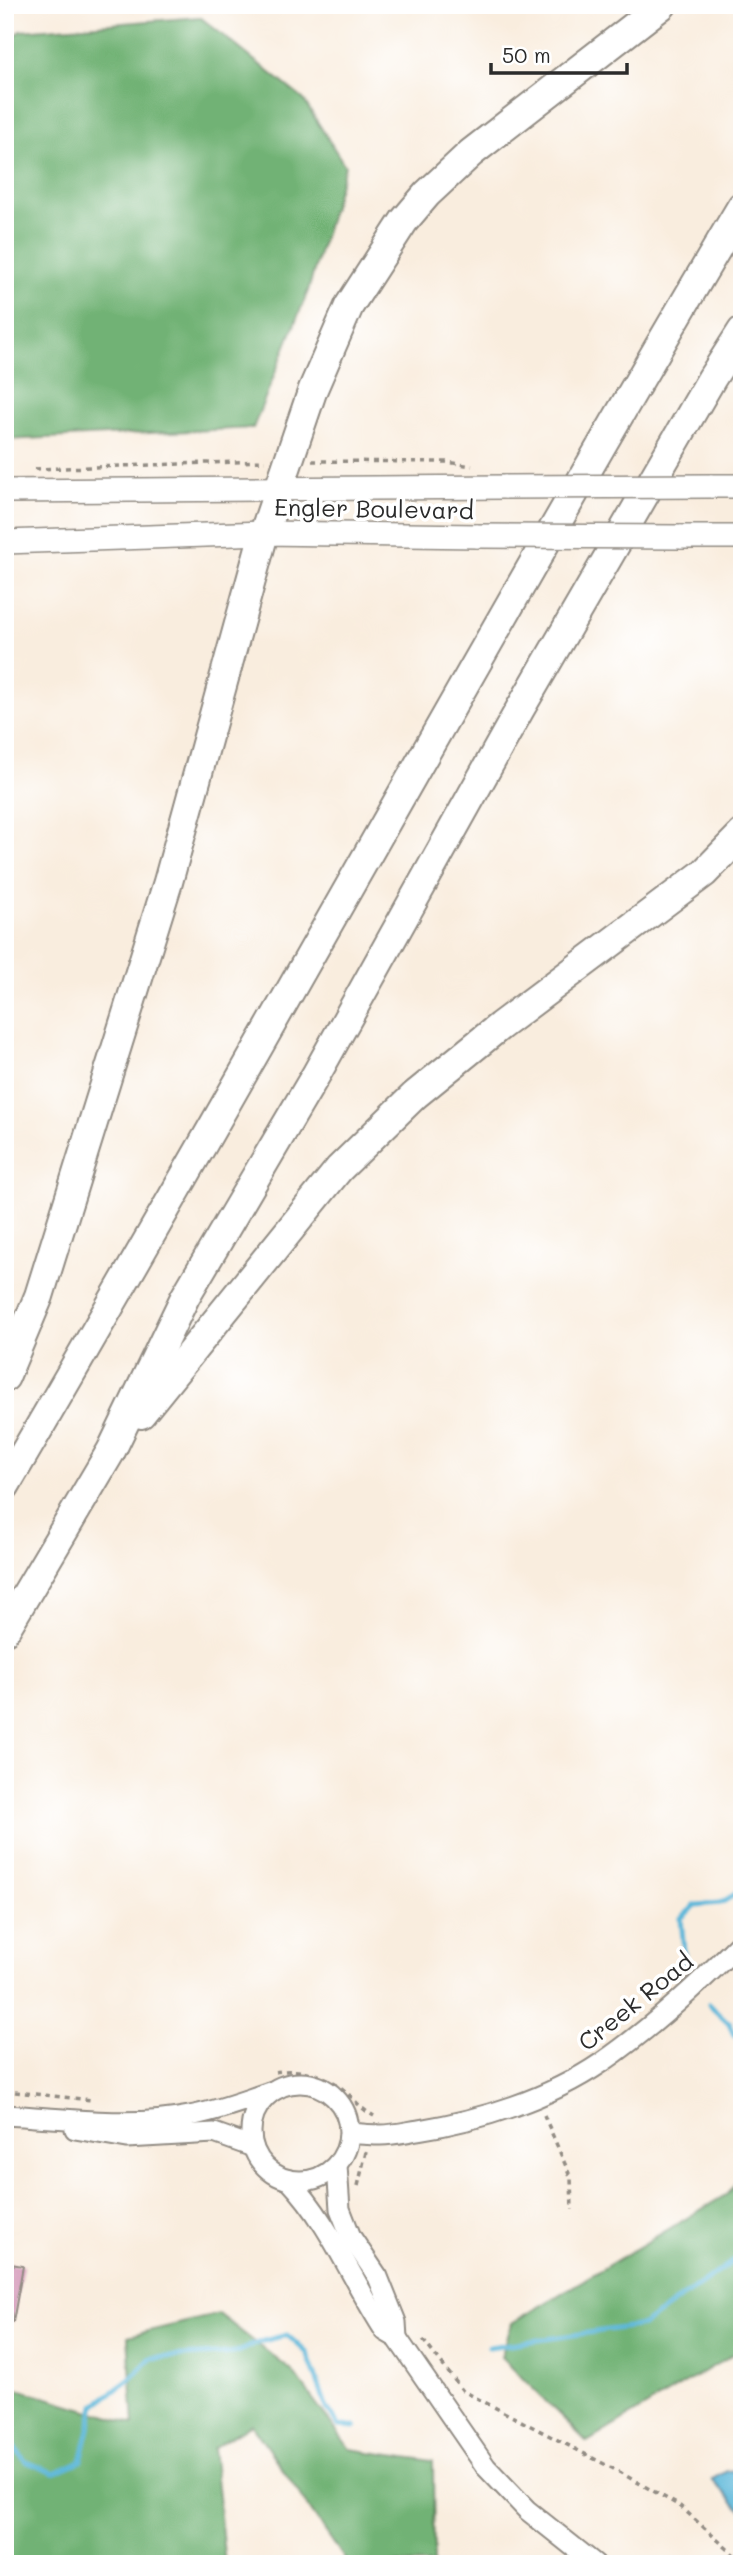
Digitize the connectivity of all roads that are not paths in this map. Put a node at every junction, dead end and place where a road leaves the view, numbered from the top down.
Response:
1 (662, 5) edge
2 (742, 206) edge
3 (742, 331) edge
4 (742, 486) edge
5 (278, 490) junction
6 (5, 491) edge
7 (264, 533) junction
8 (742, 537) edge
9 (5, 542) edge
10 (742, 834) edge
11 (5, 1377) edge
12 (111, 1451) junction
13 (5, 1486) edge
14 (5, 1630) edge
15 (742, 1941) edge
16 (273, 2082) junction
17 (5, 2116) edge
18 (349, 2133) junction
19 (253, 2147) junction
20 (337, 2166) junction
21 (289, 2180) junction
22 (397, 2338) junction
23 (594, 2564) edge

1 - 5 highway
2 - 13 highway
3 - 12 highway
4 - 5 main road, Engler Boulevard, bridge
5 - 6 main road, Engler Boulevard
5 - 7 highway
7 - 8 main road, Engler Boulevard, bridge
7 - 9 main road, Engler Boulevard
7 - 11 highway
10 - 12 highway
12 - 14 highway
15 - 18 street, Creek Road
16 - 17 street
16 - 18 street
16 - 19 street
17 - 19 street
18 - 20 street
19 - 21 street
20 - 21 street
20 - 22 street
21 - 22 street
22 - 23 street

